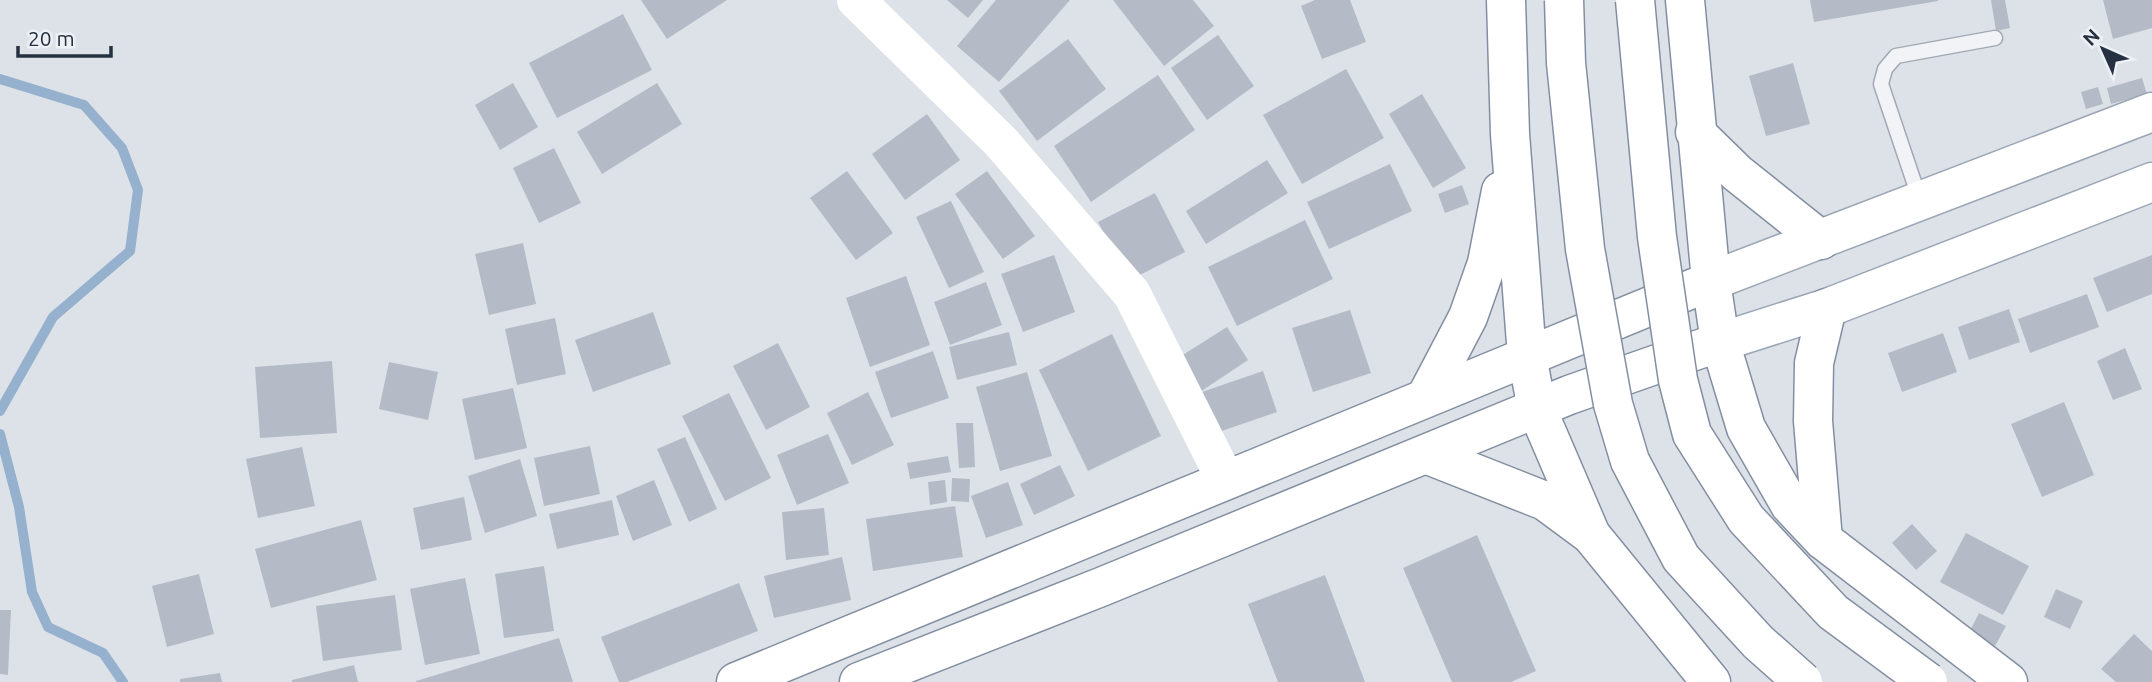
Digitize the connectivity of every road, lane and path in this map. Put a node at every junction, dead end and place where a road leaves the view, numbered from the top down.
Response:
1 (856, 0) edge
2 (1506, 0) edge
3 (1564, 0) edge
4 (1635, 0) edge
5 (1685, 0) edge
6 (1995, 38) dead end
7 (2152, 112) edge
8 (1695, 132) junction
9 (1510, 134) junction
10 (2152, 182) edge
11 (1920, 201) junction
12 (1821, 240) junction
13 (1711, 281) junction
14 (1827, 308) junction
15 (1720, 342) junction
16 (1527, 356) junction
17 (1426, 397) junction
18 (1536, 409) junction
19 (1427, 455) junction
20 (1225, 479) junction
21 (1591, 535) junction
22 (1823, 540) junction
23 (736, 682) edge
24 (859, 682) edge
25 (1711, 682) edge
26 (1803, 682) edge
27 (1928, 682) edge
28 (2008, 682) edge

1 - 20 main road
2 - 9 main road
3 - 26 main road, bridge
4 - 27 main road, bridge
5 - 8 main road
6 - 11 lane
7 - 11 main road
8 - 12 main road
8 - 13 main road
9 - 16 main road
9 - 17 main road
10 - 14 main road
11 - 12 main road
12 - 13 main road
13 - 15 main road
13 - 16 main road
14 - 15 main road
14 - 22 main road
15 - 18 main road
15 - 22 main road
16 - 17 main road
16 - 18 main road
17 - 20 main road
18 - 19 main road
18 - 21 main road
19 - 21 main road
19 - 24 main road
20 - 23 main road
21 - 25 main road
22 - 28 main road

